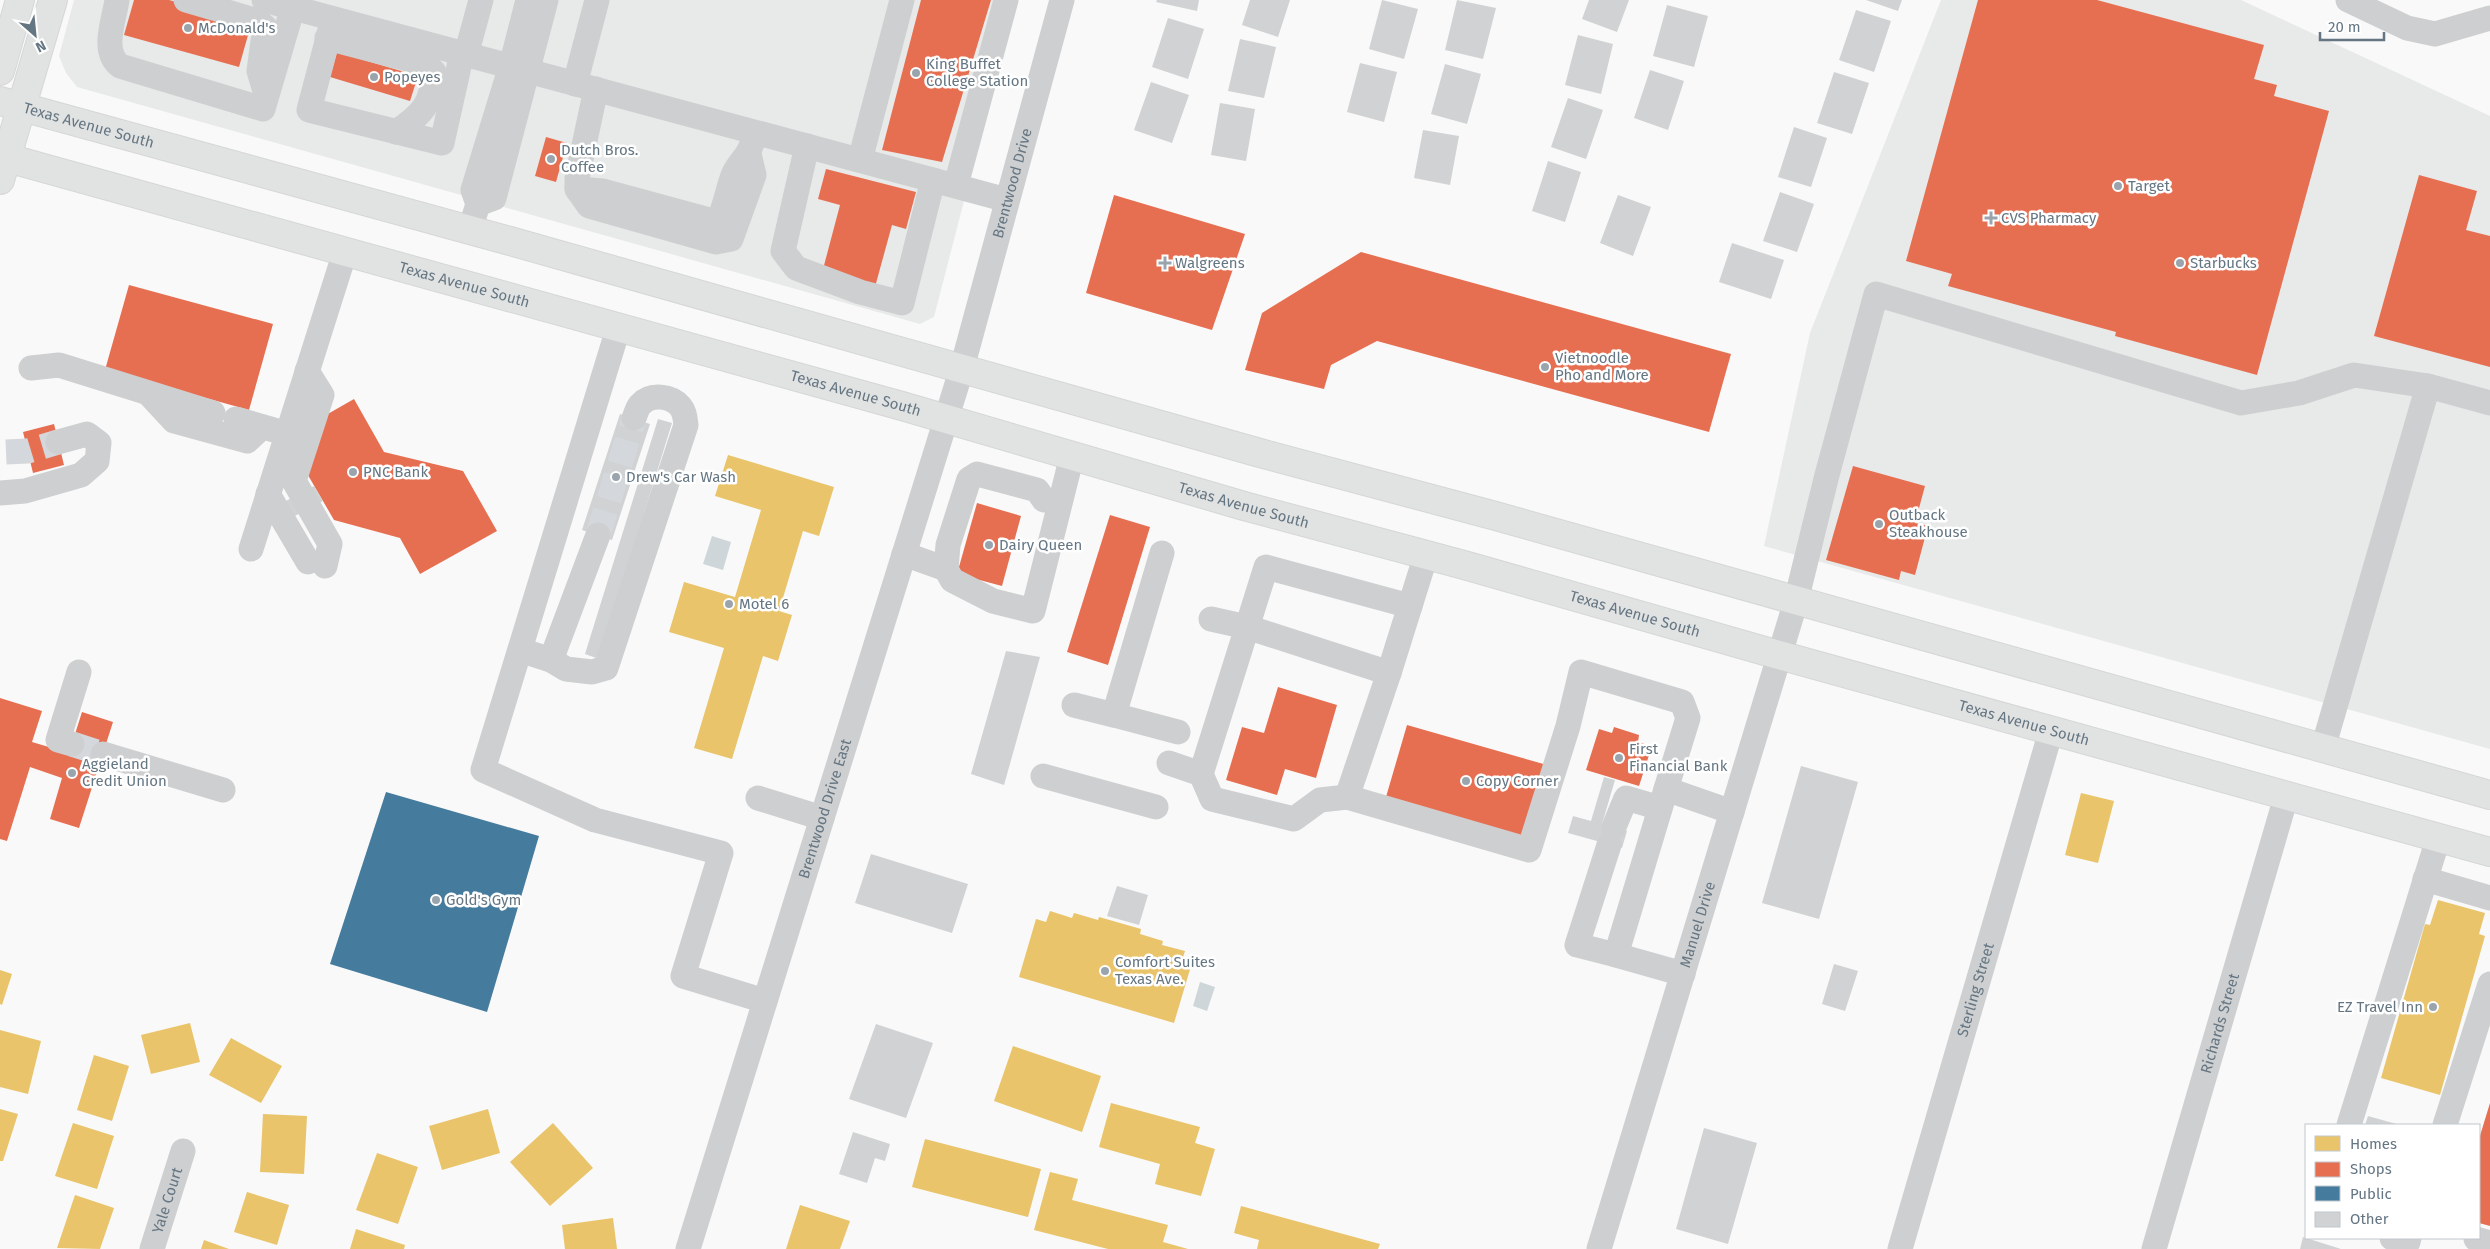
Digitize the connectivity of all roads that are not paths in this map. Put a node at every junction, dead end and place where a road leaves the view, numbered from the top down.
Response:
1 (20, 0) edge
2 (53, 0) edge
3 (117, 0) edge
4 (186, 0) edge
5 (264, 0) edge
6 (481, 0) edge
7 (528, 0) edge
8 (546, 0) edge
9 (597, 0) edge
10 (902, 0) edge
11 (1006, 0) edge
12 (1062, 0) edge
13 (2348, 0) edge
14 (293, 8) junction
15 (2490, 18) edge
16 (330, 28) junction
17 (464, 54) junction
18 (519, 68) junction
19 (0, 71) edge
20 (586, 87) junction
21 (266, 96) junction
22 (11, 104) edge
23 (396, 132) junction
24 (752, 143) junction
25 (807, 146) junction
26 (860, 160) junction
27 (2, 165) edge
28 (944, 183) junction
29 (1007, 200) junction
30 (470, 230) junction
31 (345, 252) junction
32 (618, 329) junction
33 (31, 368) dead end
34 (962, 368) junction
35 (307, 370) junction
36 (2428, 386) junction
37 (148, 392) junction
38 (2490, 403) edge
39 (634, 418) tunnel mouth
40 (945, 419) junction
41 (262, 427) junction
42 (286, 433) junction
43 (58, 442) tunnel mouth
44 (1072, 456) junction
45 (0, 493) edge
46 (268, 494) junction
47 (1052, 502) junction
48 (598, 536) tunnel mouth
49 (251, 549) dead end
50 (1162, 553) dead end
51 (904, 554) junction
52 (1426, 554) junction
53 (948, 564) junction
54 (1796, 601) junction
55 (1410, 606) junction
56 (1211, 619) dead end
57 (1247, 628) junction
58 (520, 650) junction
59 (1779, 656) junction
60 (551, 660) junction
61 (79, 672) dead end
62 (1389, 673) junction
63 (1074, 705) dead end
64 (1114, 716) junction
65 (2051, 731) junction
66 (1178, 732) dead end
67 (72, 744) tunnel mouth
68 (2323, 748) junction
69 (103, 754) tunnel mouth
70 (1169, 764) dead end
71 (1201, 774) junction
72 (1044, 776) dead end
73 (223, 790) dead end
74 (2490, 794) edge
75 (1347, 797) junction
76 (2286, 797) junction
77 (758, 798) dead end
78 (1663, 799) junction
79 (1156, 807) dead end
80 (1732, 812) junction
81 (822, 818) junction
82 (2438, 839) junction
83 (2490, 852) edge
84 (2425, 879) junction
85 (2490, 898) edge
86 (1616, 955) junction
87 (1683, 974) junction
88 (2490, 984) edge
89 (765, 1001) junction
90 (2349, 1124) edge
91 (2445, 1124) edge
92 (183, 1151) dead end
93 (2396, 1239) edge
94 (2409, 1239) edge
95 (152, 1249) edge
96 (688, 1249) edge
97 (1599, 1249) edge
98 (1900, 1249) edge
99 (2154, 1249) edge

1 - 19 main road
2 - 22 main road
3 - 21 street
4 - 21 street
5 - 14 street
6 - 17 street
7 - 18 street
8 - 18 street
9 - 20 street
10 - 26 street
11 - 28 street
12 - 29 street, Brentwood Drive
13 - 15 street
14 - 16 street
14 - 21 street
16 - 17 street
16 - 23 street
16 - 23 street
17 - 18 street
17 - 23 street
18 - 20 street
18 - 30 street
20 - 24 street
20 - 24 street
22 - 27 main road
22 - 30 main road, Texas Avenue South
24 - 25 street
25 - 26 street
25 - 28 street
26 - 28 street
27 - 31 main road, Texas Avenue South
28 - 29 street
29 - 34 street, Brentwood Drive
30 - 34 main road, Texas Avenue South
31 - 32 main road, Texas Avenue South
31 - 35 street
32 - 40 main road, Texas Avenue South
32 - 58 street
33 - 37 street
34 - 40 street, Brentwood Drive East
34 - 54 main road, Texas Avenue South
35 - 42 street
35 - 46 street
36 - 38 street
36 - 54 street, Manuel Drive
36 - 68 street
37 - 41 street
37 - 41 street
39 - 60 street
40 - 44 main road, Texas Avenue South
40 - 51 street, Brentwood Drive East
41 - 42 street
42 - 46 street
43 - 45 street
44 - 47 street
44 - 52 main road, Texas Avenue South
46 - 49 street
47 - 53 street
47 - 53 street
48 - 60 street
50 - 64 street
51 - 53 street
51 - 81 street, Brentwood Drive East
52 - 55 street
52 - 59 main road, Texas Avenue South
54 - 59 street, Manuel Drive
54 - 68 main road, Texas Avenue South
55 - 57 street
55 - 62 street
56 - 57 street
57 - 62 street
57 - 71 street
58 - 60 street
58 - 89 street
59 - 65 main road, Texas Avenue South
59 - 80 street, Manuel Drive
61 - 67 street
62 - 75 street
63 - 64 street
64 - 66 street
65 - 76 main road, Texas Avenue South
65 - 98 street, Sterling Street
68 - 74 main road, Texas Avenue South
69 - 73 street
70 - 71 street
71 - 75 street
72 - 79 street
75 - 78 street
76 - 82 main road, Texas Avenue South
76 - 99 street, Richards Street
77 - 81 street
78 - 80 street
78 - 86 street
78 - 86 street
80 - 87 street, Manuel Drive
81 - 89 street, Brentwood Drive East
82 - 83 main road, Texas Avenue South
82 - 84 street
84 - 85 street
84 - 90 street
86 - 87 street
87 - 97 street, Manuel Drive
88 - 91 street
89 - 96 street, Brentwood Drive East
92 - 95 street, Yale Court
93 - 94 street

